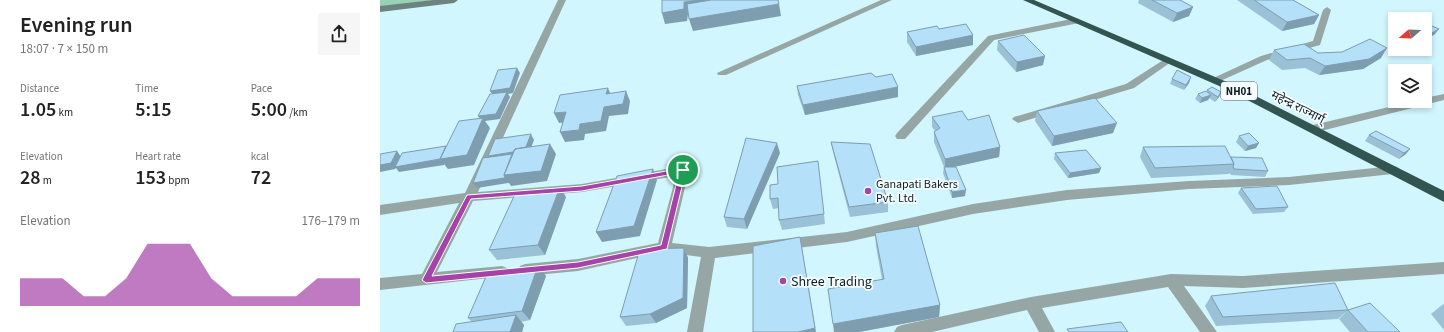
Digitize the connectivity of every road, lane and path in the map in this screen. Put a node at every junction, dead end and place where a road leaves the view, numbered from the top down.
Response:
1 (454, 0) edge
2 (562, 0) edge
3 (888, 0) edge
4 (1027, 0) edge
5 (380, 9) edge
6 (1327, 10) dead end
7 (1076, 21) junction
8 (1168, 60) junction
9 (722, 73) dead end
10 (1214, 80) junction
11 (1444, 97) edge
12 (1018, 119) dead end
13 (1313, 129) junction
14 (901, 136) dead end
15 (1393, 170) junction
16 (1444, 196) edge
17 (469, 197) junction
18 (380, 210) edge
19 (664, 247) junction
20 (709, 253) junction
21 (1444, 268) edge
22 (426, 280) junction
23 (1171, 280) junction
24 (380, 284) edge
25 (1031, 303) junction
26 (695, 332) edge
27 (902, 332) edge
28 (1046, 332) edge
29 (1209, 332) edge

1 - 5 street
2 - 17 street
3 - 9 street
4 - 7 highway, महेन्द्र राज्मार्ग् / NH01
6 - 10 street
7 - 8 highway, महेन्द्र राज्मार्ग् / NH01
7 - 14 street
8 - 10 highway, महेन्द्र राज्मार्ग् / NH01
8 - 12 street
10 - 13 highway, महेन्द्र राज्मार्ग् / NH01
11 - 13 street
13 - 15 highway, महेन्द्र राज्मार्ग् / NH01
15 - 16 highway, महेन्द्र राज्मार्ग् / NH01
15 - 20 street
17 - 18 street
17 - 19 street
17 - 22 street
19 - 20 street
19 - 22 street
20 - 26 street
21 - 23 street
22 - 24 street
23 - 25 street
23 - 29 street
25 - 27 street
25 - 28 street

